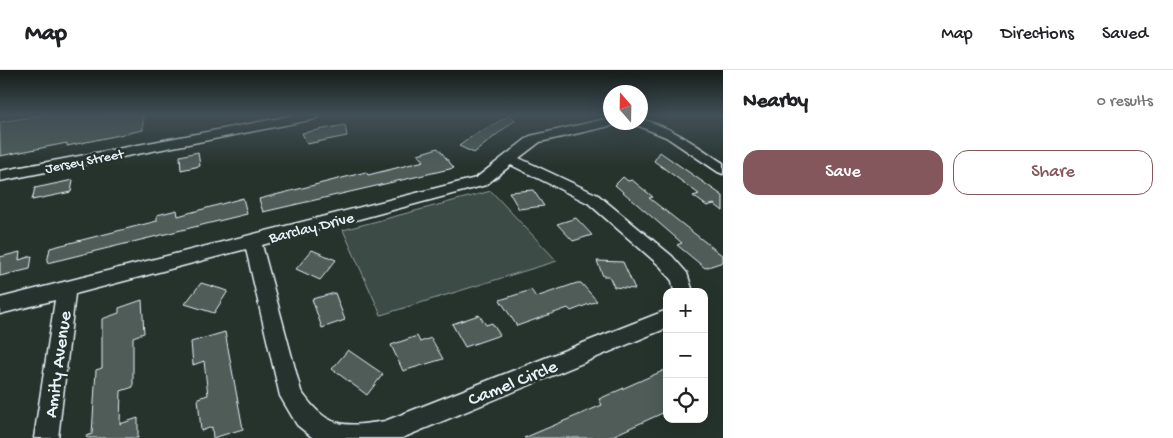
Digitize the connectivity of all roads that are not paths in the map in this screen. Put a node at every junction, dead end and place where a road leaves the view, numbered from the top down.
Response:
1 (224, 132) edge
2 (568, 132) edge
3 (665, 132) edge
4 (510, 159) junction
5 (723, 169) edge
6 (0, 176) edge
7 (253, 241) junction
8 (683, 288) edge
9 (66, 289) junction
10 (0, 306) edge
11 (663, 320) edge
12 (46, 438) edge
13 (355, 438) edge

1 - 6 street, Jersey Street
2 - 4 street, Barclay Drive
3 - 5 street
4 - 7 street, Barclay Drive
4 - 8 street
7 - 9 street, Barclay Drive
7 - 13 street, Camel Circle
9 - 10 street, Barclay Drive
9 - 12 street, Amity Avenue
11 - 13 street, Camel Circle

